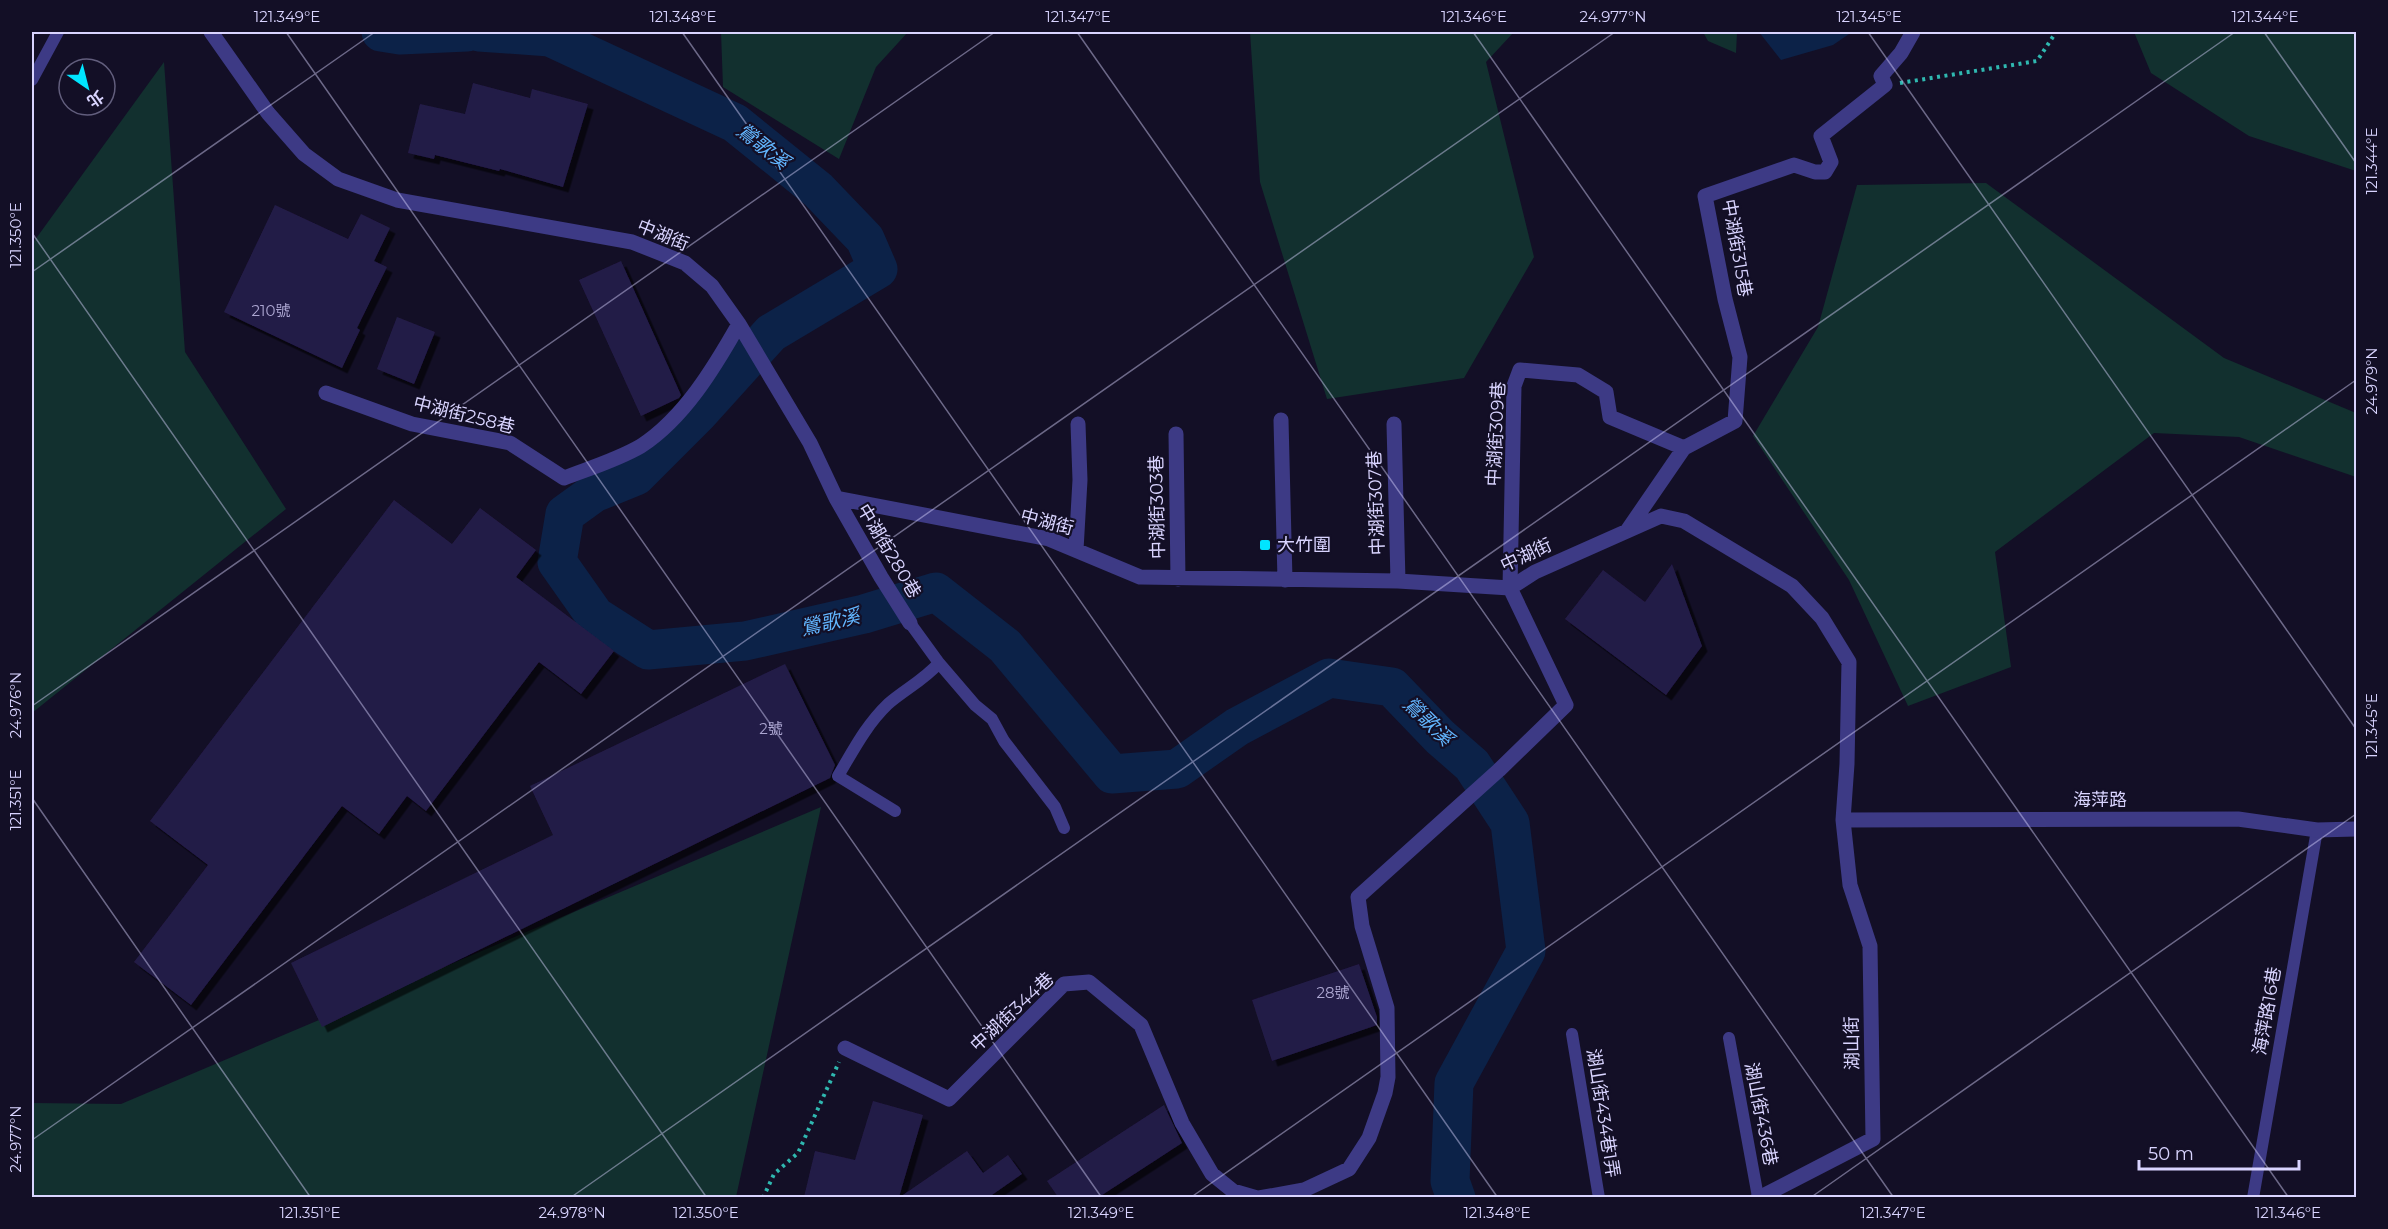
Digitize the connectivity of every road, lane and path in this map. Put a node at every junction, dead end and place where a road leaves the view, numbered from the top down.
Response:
1 (58, 32) edge
2 (211, 32) edge
3 (1913, 32) edge
4 (2056, 32) edge
5 (32, 80) edge
6 (1885, 85) junction
7 (739, 324) junction
8 (326, 393) dead end
9 (1281, 420) dead end
10 (1078, 424) dead end
11 (1394, 424) dead end
12 (1176, 434) dead end
13 (1684, 448) junction
14 (837, 498) junction
15 (1627, 531) junction
16 (1076, 550) junction
17 (1178, 579) junction
18 (1285, 580) junction
19 (1398, 581) junction
20 (1510, 588) junction
21 (910, 622) joint
22 (939, 663) junction
23 (895, 811) dead end
24 (1843, 820) junction
25 (1064, 828) dead end
26 (2356, 829) edge
27 (2317, 830) junction
28 (1572, 1034) dead end
29 (1729, 1038) dead end
30 (845, 1048) joint
31 (763, 1197) edge
32 (1258, 1197) edge
33 (1599, 1197) edge
34 (1758, 1197) edge
35 (2253, 1197) edge

1 - 5 lane
2 - 7 street, 中湖街
3 - 6 street
4 - 6 path
6 - 13 street, 中湖街315巷
7 - 8 street, 中湖街258巷
7 - 14 street, 中湖街
9 - 18 street
10 - 16 street
11 - 19 street, 中湖街307巷
12 - 17 street, 中湖街303巷
13 - 15 street, 中湖街315巷
13 - 20 street, 中湖街309巷
14 - 16 street, 中湖街
14 - 21 street, 中湖街280巷
15 - 20 street, 中湖街
15 - 24 street, 中湖街
16 - 17 street, 中湖街
17 - 18 street, 中湖街
18 - 19 street, 中湖街
19 - 20 street, 中湖街
20 - 32 street, 中湖街344巷
21 - 22 lane
22 - 23 lane
22 - 25 lane
24 - 27 street, 海萍路
24 - 34 street, 湖山街
26 - 27 street, 海萍路
27 - 35 lane, 海萍路16巷
28 - 33 lane, 湖山街434巷1弄
29 - 34 lane, 湖山街436巷
30 - 31 path
30 - 32 street, 中湖街344巷

